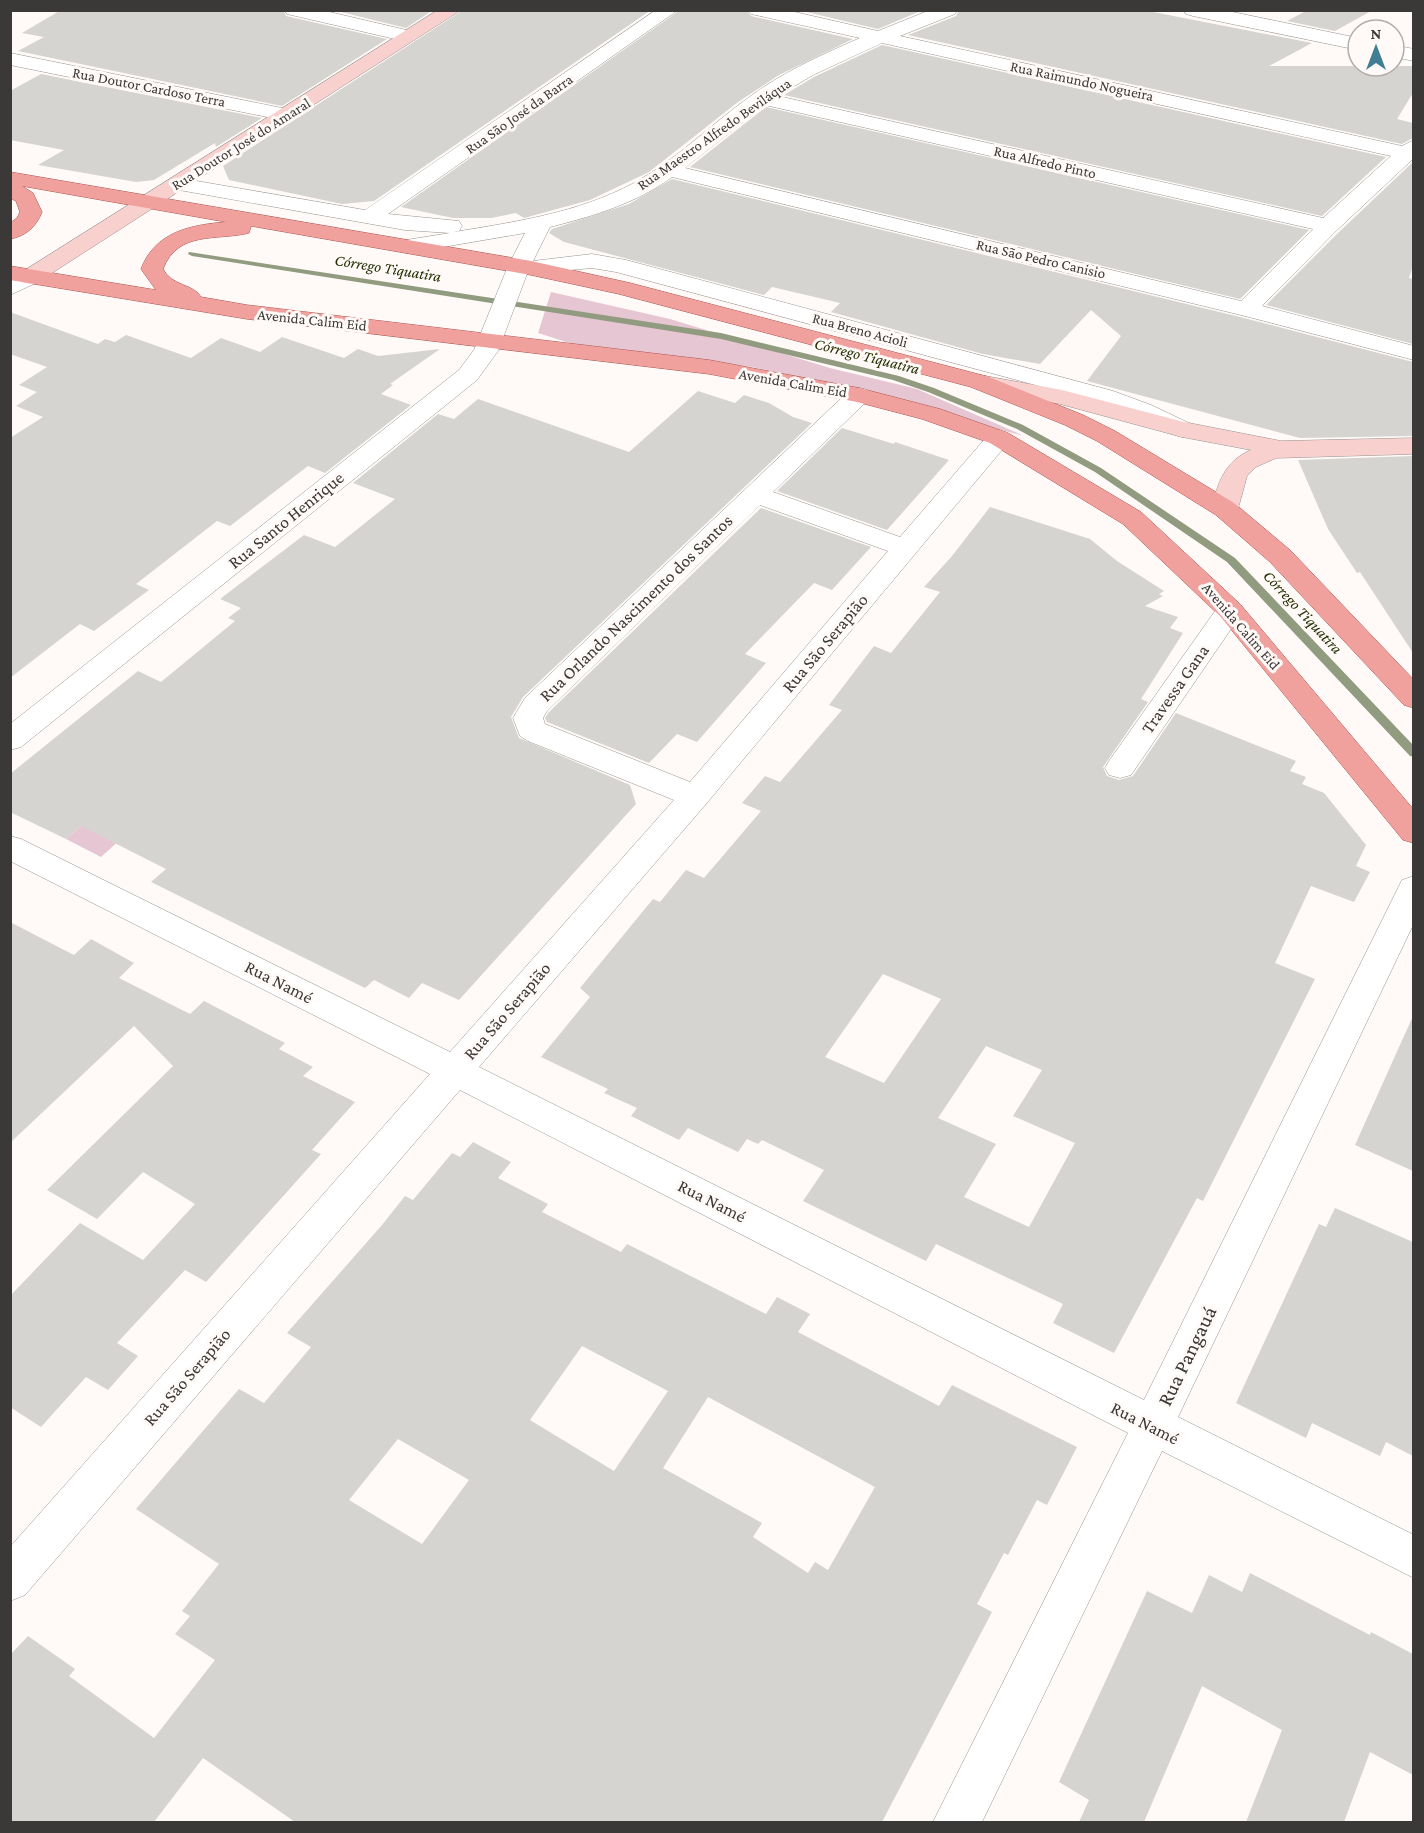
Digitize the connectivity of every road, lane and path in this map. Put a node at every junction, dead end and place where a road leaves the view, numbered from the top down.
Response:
1 (294, 10) edge
2 (452, 10) edge
3 (669, 10) edge
4 (758, 10) edge
5 (948, 10) edge
6 (1193, 10) edge
7 (1258, 10) edge
8 (1240, 20) junction
9 (408, 36) junction
10 (882, 36) junction
11 (1346, 42) edge
12 (10, 59) edge
13 (762, 98) junction
14 (287, 115) junction
15 (1410, 149) edge
16 (667, 170) junction
17 (10, 178) edge
18 (179, 184) junction
19 (10, 188) edge
20 (150, 201) junction
21 (369, 217) junction
22 (542, 221) junction
23 (471, 226) dead end
24 (1328, 226) junction
25 (10, 233) edge
26 (345, 235) junction
27 (408, 246) junction
28 (521, 275) junction
29 (17, 279) edge
30 (1246, 309) junction
31 (247, 312) junction
32 (494, 333) junction
33 (1413, 353) edge
34 (980, 382) junction
35 (859, 395) junction
36 (1182, 429) junction
37 (999, 438) junction
38 (1413, 439) edge
39 (1386, 446) junction
40 (1413, 446) edge
41 (1281, 449) junction
42 (755, 494) junction
43 (1225, 509) junction
44 (906, 548) junction
45 (1230, 610) junction
46 (1413, 698) edge
47 (10, 740) edge
48 (1120, 768) dead end
49 (695, 796) junction
50 (1413, 832) edge
51 (10, 847) edge
52 (1413, 888) edge
53 (455, 1070) junction
54 (1152, 1427) junction
55 (1413, 1557) edge
56 (10, 1580) edge
57 (957, 1822) edge

1 - 9 street
2 - 9 street, Rua Doutor José do Amaral
3 - 21 street, Rua São José da Barra
4 - 10 street, Rua Raimundo Nogueira
5 - 10 street, Rua Maestro Alfredo Beviláqua
6 - 8 street
7 - 8 street
8 - 11 street
9 - 14 street, Rua Doutor José do Amaral
10 - 13 street, Rua Maestro Alfredo Beviláqua
10 - 15 street, Rua Raimundo Nogueira
12 - 14 street, Rua Doutor Cardoso Terra
13 - 16 street, Rua Maestro Alfredo Beviláqua
13 - 24 street, Rua Alfredo Pinto
14 - 18 street, Rua Doutor José do Amaral
15 - 24 street
16 - 22 street, Rua Maestro Alfredo Beviláqua
16 - 30 street, Rua São Pedro Canisio
17 - 20 main road
18 - 20 street, Rua Doutor José do Amaral
18 - 21 street
19 - 25 main road
20 - 26 main road
20 - 29 street, Rua Doutor José do Amaral
21 - 23 street
22 - 27 street, Rua Maestro Alfredo Beviláqua
22 - 28 street
24 - 30 street
26 - 27 main road
26 - 31 main road
27 - 28 main road
28 - 32 street, Rua Santo Henrique
28 - 34 main road
28 - 36 street, Rua Breno Acioli
29 - 31 main road, Avenida Calim Eid
30 - 33 street, Rua São Pedro Canisio
31 - 32 main road, Avenida Calim Eid
32 - 35 main road, Avenida Calim Eid
32 - 47 street, Rua Santo Henrique
34 - 36 street, Rua Breno Acioli
34 - 43 main road
35 - 37 main road, Avenida Calim Eid
35 - 42 street, Rua Orlando Nascimento dos Santos
36 - 41 street, Rua Breno Acioli
37 - 44 street, Rua São Serapião
37 - 45 main road, Avenida Calim Eid
38 - 39 street, Rua Breno Acioli
39 - 40 street, Rua Breno Acioli
39 - 41 street, Rua Breno Acioli
41 - 43 street, Rua Breno Acioli
42 - 44 street
42 - 49 street, Rua Orlando Nascimento dos Santos
43 - 46 main road
44 - 49 street, Rua São Serapião
45 - 48 street, Travessa Gana
45 - 50 main road, Avenida Calim Eid
49 - 53 street, Rua São Serapião
51 - 53 street, Rua Namé
52 - 54 street, Rua Pangauá
53 - 54 street, Rua Namé
53 - 56 street, Rua São Serapião
54 - 55 street, Rua Namé
54 - 57 street, Rua Pangauá

